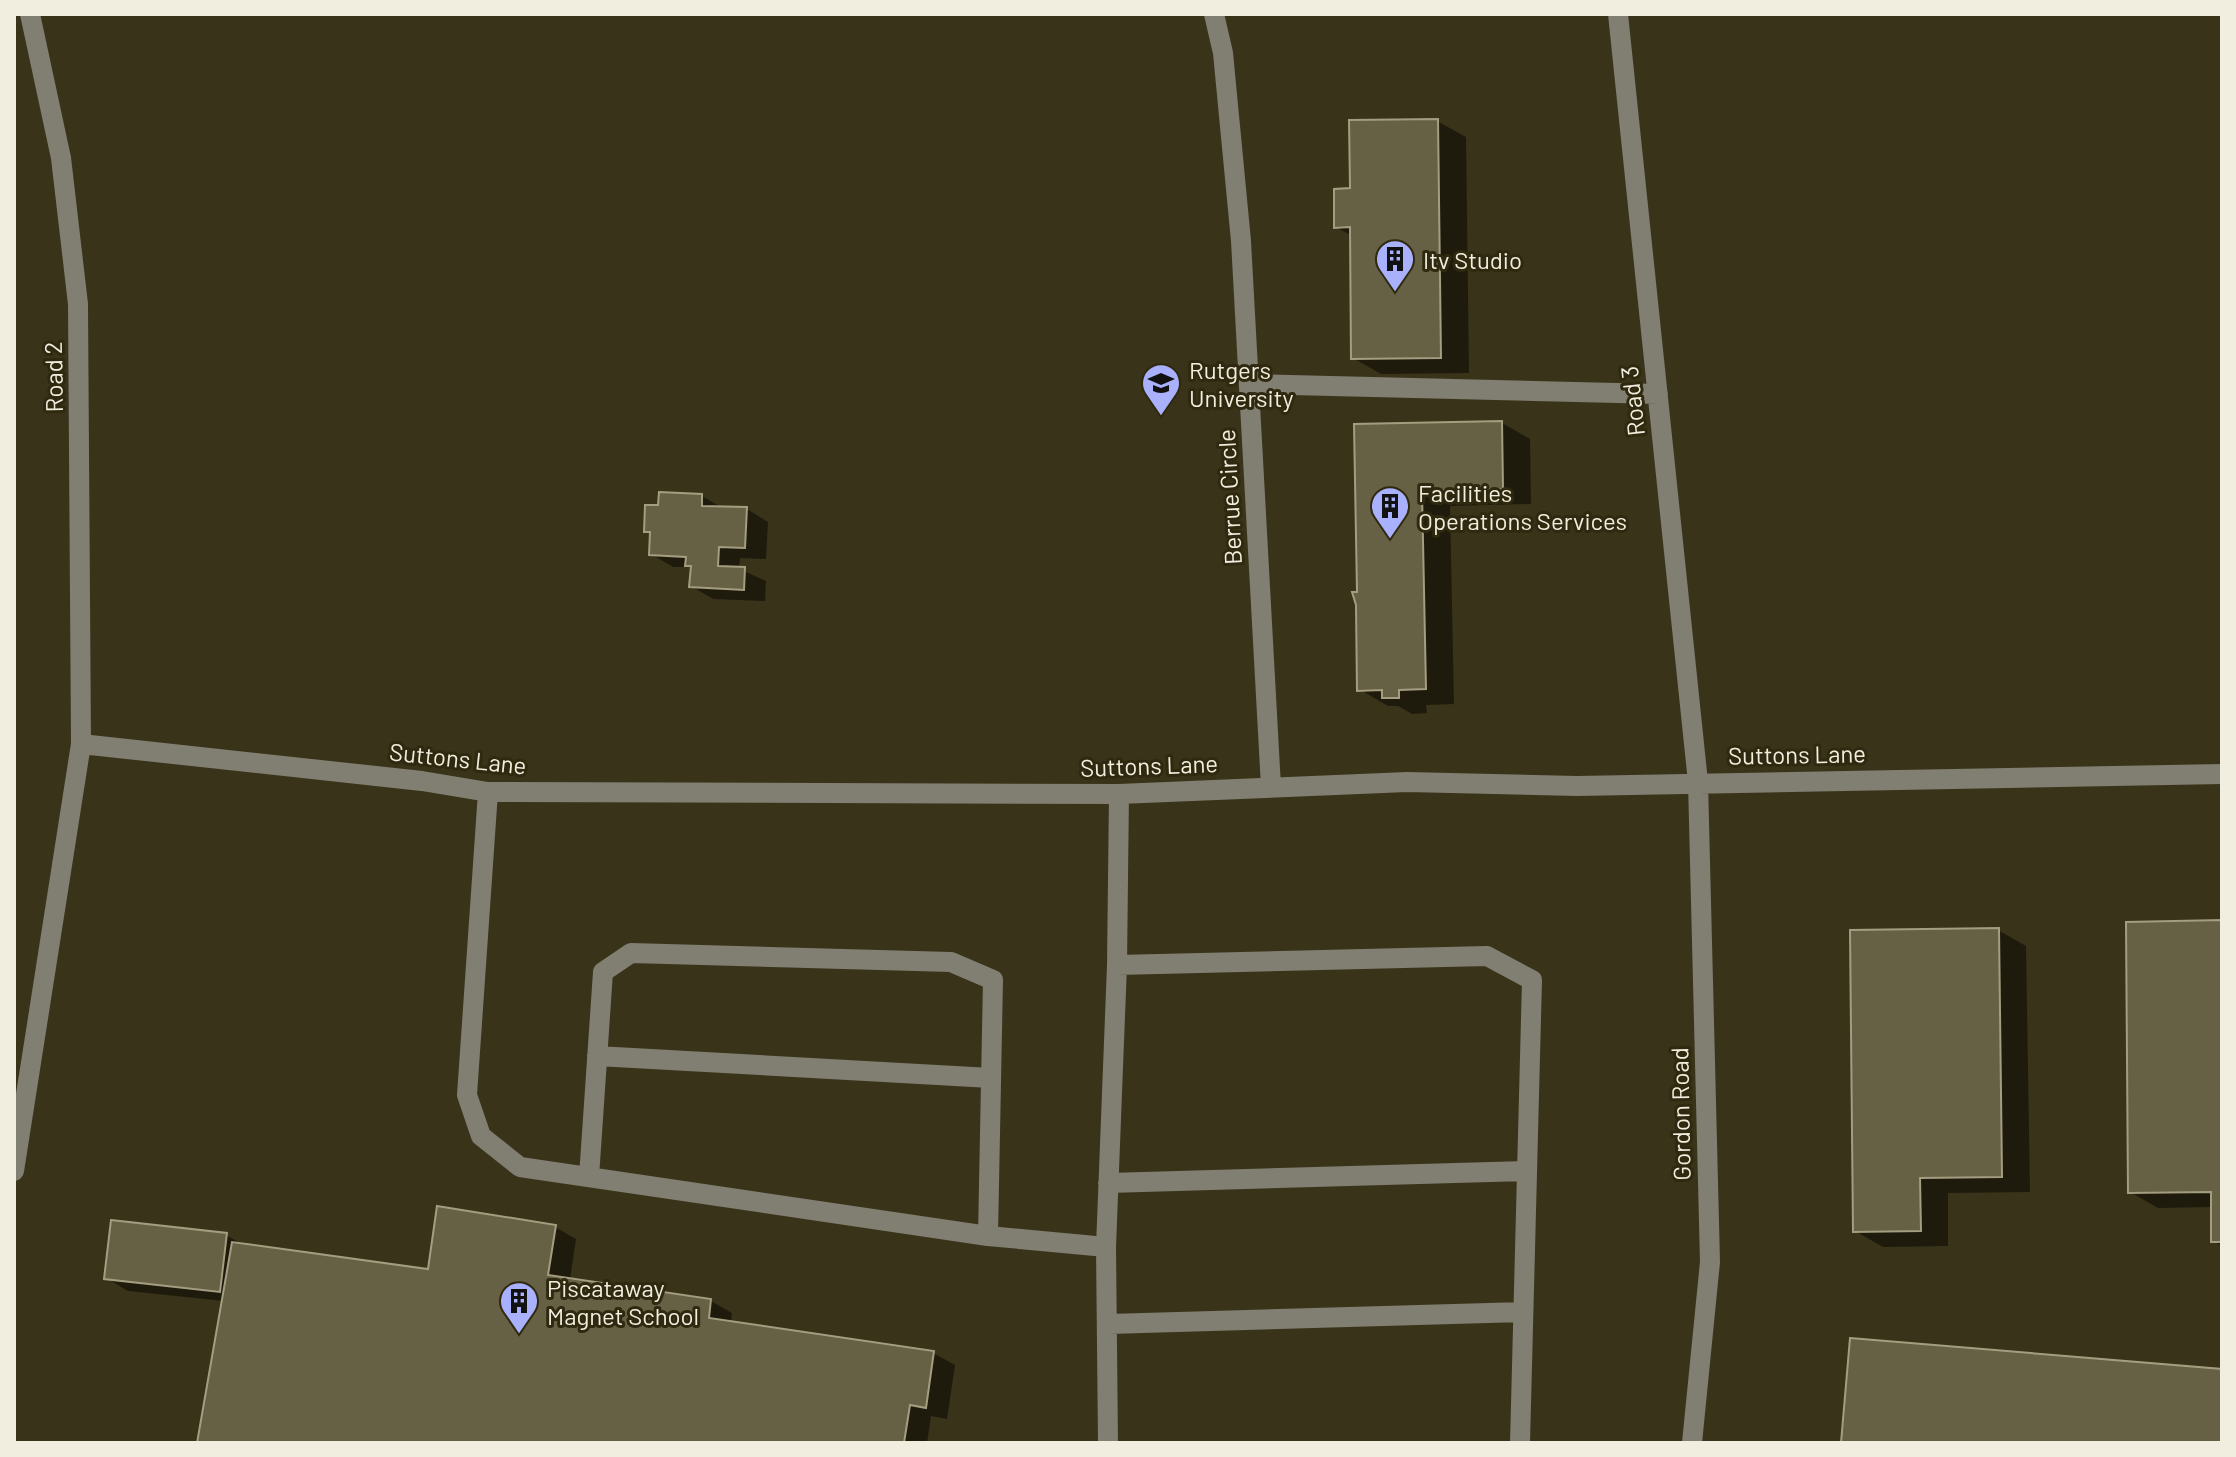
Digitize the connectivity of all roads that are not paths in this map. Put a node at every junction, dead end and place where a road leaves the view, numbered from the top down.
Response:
1 (30, 14) edge
2 (1214, 14) edge
3 (1618, 14) edge
4 (1249, 384) junction
5 (1658, 394) junction
6 (81, 744) junction
7 (2222, 774) edge
8 (1698, 782) junction
9 (1271, 787) junction
10 (488, 792) junction
11 (1119, 794) junction
12 (1117, 965) junction
13 (597, 1056) junction
14 (991, 1078) junction
15 (14, 1171) edge
16 (1527, 1171) junction
17 (589, 1177) junction
18 (1108, 1183) junction
19 (988, 1236) junction
20 (1106, 1247) junction
21 (1523, 1312) junction
22 (1109, 1324) junction
23 (1108, 1443) edge
24 (1520, 1443) edge
25 (1692, 1443) edge

1 - 6 street, Road 2
2 - 4 street, Berrue Circle
3 - 5 street, Road 3
4 - 5 street
4 - 9 street, Berrue Circle
5 - 8 street, Road 3
6 - 10 street, Suttons Lane
6 - 15 street, Road 2
7 - 8 street, Suttons Lane
8 - 9 street, Suttons Lane
8 - 25 street, Gordon Road
9 - 11 street, Suttons Lane
10 - 11 street, Suttons Lane
10 - 17 street
11 - 12 street
12 - 16 street
12 - 18 street
13 - 14 street
13 - 14 street
13 - 17 street
14 - 19 street
16 - 18 street
16 - 21 street
17 - 19 street
18 - 20 street
19 - 20 street
20 - 22 street
21 - 22 street
21 - 24 street
22 - 23 street

